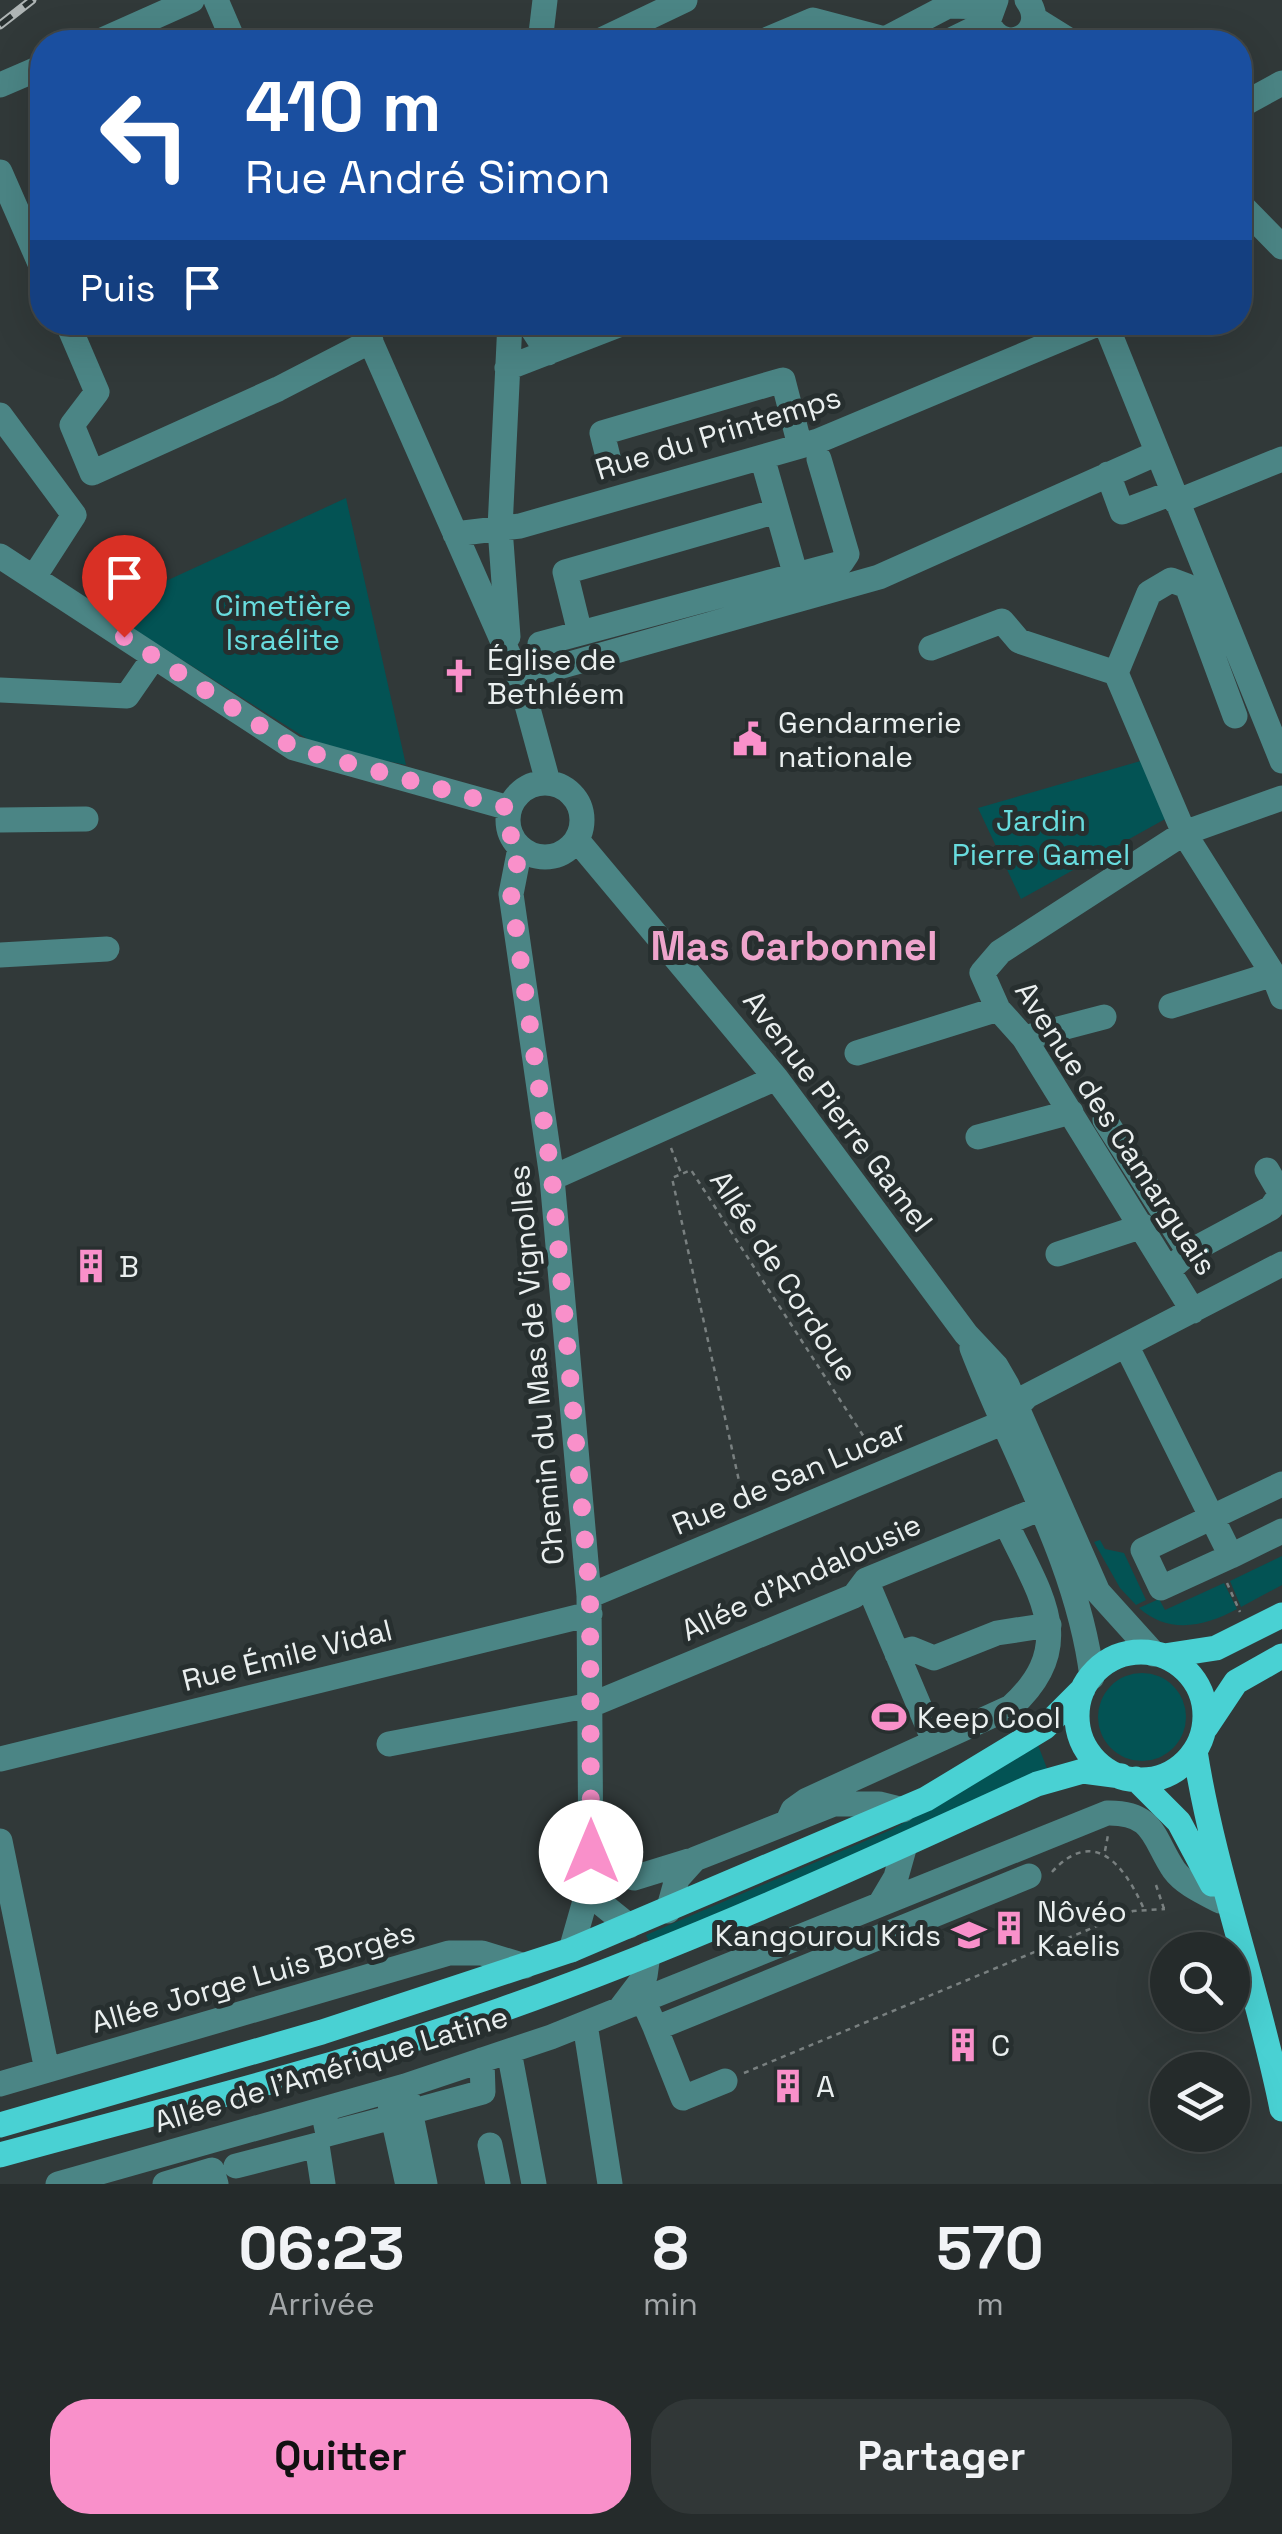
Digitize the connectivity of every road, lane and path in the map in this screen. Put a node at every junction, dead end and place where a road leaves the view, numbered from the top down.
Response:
1 (192, 0) edge
2 (216, 0) edge
3 (545, 0) edge
4 (685, 0) edge
5 (1031, 9) edge
6 (991, 10) edge
7 (130, 30) edge
8 (229, 30) edge
9 (541, 30) edge
10 (622, 30) edge
11 (789, 30) edge
12 (851, 30) edge
13 (902, 30) edge
14 (964, 30) edge
15 (1057, 30) edge
16 (30, 71) edge
17 (1282, 83) edge
18 (0, 85) edge
19 (1252, 99) edge
20 (0, 172) edge
21 (1252, 216) edge
22 (30, 241) edge
23 (1282, 247) edge
24 (72, 335) edge
25 (361, 335) edge
26 (367, 335) edge
27 (509, 335) edge
28 (536, 335) edge
29 (593, 335) edge
30 (1075, 335) edge
31 (1109, 335) edge
32 (548, 353) junction
33 (507, 368) junction
34 (0, 414) edge
35 (508, 424) junction
36 (810, 453) junction
37 (1155, 454) junction
38 (762, 457) junction
39 (1282, 459) edge
40 (609, 460) dead end
41 (1108, 474) junction
42 (1174, 498) junction
43 (778, 511) junction
44 (500, 528) junction
45 (455, 534) junction
46 (0, 556) edge
47 (796, 576) junction
48 (34, 577) junction
49 (481, 592) junction
50 (580, 634) junction
51 (540, 644) dead end
52 (931, 648) dead end
53 (154, 657) junction
54 (516, 672) junction
55 (1116, 672) junction
56 (0, 690) edge
57 (1236, 716) dead end
58 (1282, 760) edge
59 (548, 782) junction
60 (1282, 798) edge
61 (509, 808) junction
62 (86, 819) dead end
63 (0, 820) edge
64 (1184, 833) junction
65 (577, 840) junction
66 (520, 848) junction
67 (107, 949) dead end
68 (0, 955) edge
69 (1278, 985) edge
70 (1171, 1006) dead end
71 (998, 1009) junction
72 (1104, 1017) dead end
73 (1024, 1038) junction
74 (857, 1053) dead end
75 (776, 1078) junction
76 (1071, 1112) junction
77 (1104, 1120) dead end
78 (663, 1128) junction
79 (978, 1138) dead end
80 (1267, 1170) dead end
81 (682, 1174) junction
82 (552, 1178) junction
83 (1143, 1226) junction
84 (1058, 1254) dead end
85 (1180, 1261) junction
86 (1282, 1264) edge
87 (1192, 1310) junction
88 (1126, 1345) junction
89 (1014, 1410) junction
90 (886, 1472) junction
91 (1282, 1484) edge
92 (1039, 1509) junction
93 (1212, 1518) junction
94 (1006, 1522) junction
95 (749, 1529) junction
96 (1282, 1532) edge
97 (1231, 1556) junction
98 (866, 1580) junction
99 (590, 1605) junction
100 (1282, 1615) edge
101 (1050, 1625) junction
102 (897, 1654) junction
103 (1159, 1655) junction
104 (1282, 1656) edge
105 (1088, 1683) junction
106 (592, 1705) junction
107 (934, 1741) junction
108 (1199, 1741) junction
109 (389, 1744) dead end
110 (0, 1759) edge
111 (1128, 1778) junction
112 (903, 1810) junction
113 (788, 1820) junction
114 (0, 1841) edge
115 (905, 1845) junction
116 (695, 1859) junction
117 (591, 1869) junction
118 (1030, 1876) joint
119 (1220, 1901) junction
120 (880, 1904) junction
121 (1144, 1908) junction
122 (1164, 1910) dead end
123 (668, 1911) junction
124 (831, 1924) junction
125 (629, 1926) junction
126 (1236, 1932) edge
127 (1239, 1932) edge
128 (571, 1950) junction
129 (648, 1954) junction
130 (840, 1956) junction
131 (526, 1966) junction
132 (1250, 1976) edge
133 (632, 2004) junction
134 (585, 2024) junction
135 (655, 2027) junction
136 (509, 2052) junction
137 (482, 2060) junction
138 (47, 2070) junction
139 (725, 2082) joint
140 (0, 2084) edge
141 (396, 2088) junction
142 (1282, 2108) edge
143 (322, 2110) junction
144 (402, 2115) junction
145 (0, 2125) edge
146 (229, 2136) junction
147 (490, 2145) dead end
148 (0, 2155) edge
149 (238, 2175) edge
150 (60, 2184) edge
151 (165, 2184) edge
152 (216, 2184) edge
153 (323, 2184) edge
154 (408, 2184) edge
155 (425, 2184) edge
156 (498, 2184) edge
157 (534, 2184) edge
158 (610, 2184) edge

1 - 7 street
2 - 8 street
3 - 9 street
4 - 10 street
5 - 15 street
6 - 13 street
6 - 14 street
11 - 12 street
16 - 18 street
17 - 19 street
20 - 22 street
21 - 23 street
24 - 25 street
26 - 45 street
27 - 33 street
28 - 32 street
29 - 32 street
30 - 36 street, Rue du Printemps
31 - 37 street
32 - 33 street
32 - 35 street
33 - 35 street
34 - 48 street
35 - 44 street
36 - 38 street, Rue du Printemps
36 - 40 street
36 - 47 street
37 - 41 street
37 - 42 street
38 - 43 street
38 - 44 street, Rue du Printemps
39 - 42 street
41 - 42 street
41 - 54 street
42 - 58 street
43 - 47 street
43 - 50 street
44 - 45 street, Rue du Printemps
44 - 49 street
44 - 54 street
45 - 49 street
46 - 48 street
47 - 50 street
48 - 53 street
49 - 54 street
50 - 51 street
52 - 55 street
53 - 56 street
53 - 61 street
54 - 59 street
55 - 57 street
55 - 64 street
59 - 61 street
59 - 65 street
60 - 64 street, Avenue des Camarguais
61 - 66 street
62 - 63 street
64 - 69 street
64 - 71 street, Avenue des Camarguais
65 - 66 street
65 - 75 street, Avenue Pierre Gamel
66 - 82 street, Chemin du Mas de Vignolles
67 - 68 street
69 - 70 street
71 - 73 street, Avenue des Camarguais
71 - 74 street
72 - 73 street
73 - 76 street, Avenue des Camarguais
75 - 78 street
75 - 89 street, Avenue Pierre Gamel
76 - 79 street
76 - 83 street, Avenue des Camarguais
77 - 85 street
78 - 81 path
78 - 82 street
80 - 85 street
81 - 90 path, Allée de Cordoue
81 - 95 path, Allée de Cordoue
82 - 99 street, Chemin du Mas de Vignolles
83 - 84 street
83 - 85 street, Avenue des Camarguais
85 - 87 street, Avenue des Camarguais
86 - 87 street, Rue de San Lucar
87 - 88 street, Rue de San Lucar
88 - 89 street, Rue de San Lucar
88 - 93 street
89 - 90 street, Rue de San Lucar
89 - 92 street, Avenue Pierre Gamel
89 - 103 street, Avenue Pierre Gamel
90 - 95 street, Rue de San Lucar
91 - 93 street
92 - 94 street, Allée d'Andalousie
92 - 105 street, Avenue Pierre Gamel
93 - 97 street
93 - 97 street
94 - 98 street, Allée d'Andalousie
94 - 101 street
95 - 99 street, Rue de San Lucar
96 - 97 street
98 - 102 street
98 - 106 street, Allée d'Andalousie
99 - 106 street, Chemin du Mas de Vignolles
99 - 110 street, Rue Émile Vidal
100 - 103 main road
101 - 102 street
101 - 107 street
102 - 107 street
103 - 105 main road
103 - 108 main road
104 - 108 main road
105 - 111 main road
105 - 112 main road
106 - 109 street, Allée d'Andalousie
106 - 117 street, Chemin du Mas de Vignolles
107 - 113 street
108 - 111 main road
108 - 127 main road
111 - 115 main road
111 - 119 main road
112 - 113 street
112 - 123 main road
113 - 116 street
114 - 138 street
115 - 120 street
115 - 129 main road
116 - 117 street
116 - 123 street
117 - 125 street
117 - 128 street, Chemin du Mas de Vignolles
118 - 121 path
118 - 130 street
119 - 120 street, Allée de l'Amérique Latine
119 - 126 main road
120 - 124 street, Allée de l'Amérique Latine
121 - 122 path
121 - 139 path
123 - 125 main road
124 - 130 street
124 - 133 street, Allée de l'Amérique Latine
125 - 128 main road
128 - 131 main road
129 - 133 street
129 - 148 main road
130 - 135 street
131 - 138 street, Allée Jorge Luis Borgès
131 - 145 main road
132 - 142 main road
133 - 134 street, Allée de l'Amérique Latine
133 - 135 street
134 - 136 street, Allée de l'Amérique Latine
134 - 158 street
135 - 139 street
136 - 137 street, Allée de l'Amérique Latine
136 - 157 street
137 - 141 street, Allée de l'Amérique Latine
137 - 144 street
138 - 140 street, Allée Jorge Luis Borgès
141 - 143 street, Allée de l'Amérique Latine
141 - 144 street
143 - 144 street
143 - 146 street, Allée de l'Amérique Latine
144 - 154 street
144 - 155 street
146 - 149 street
146 - 150 street, Allée de l'Amérique Latine
147 - 156 street
149 - 153 street
151 - 152 street

